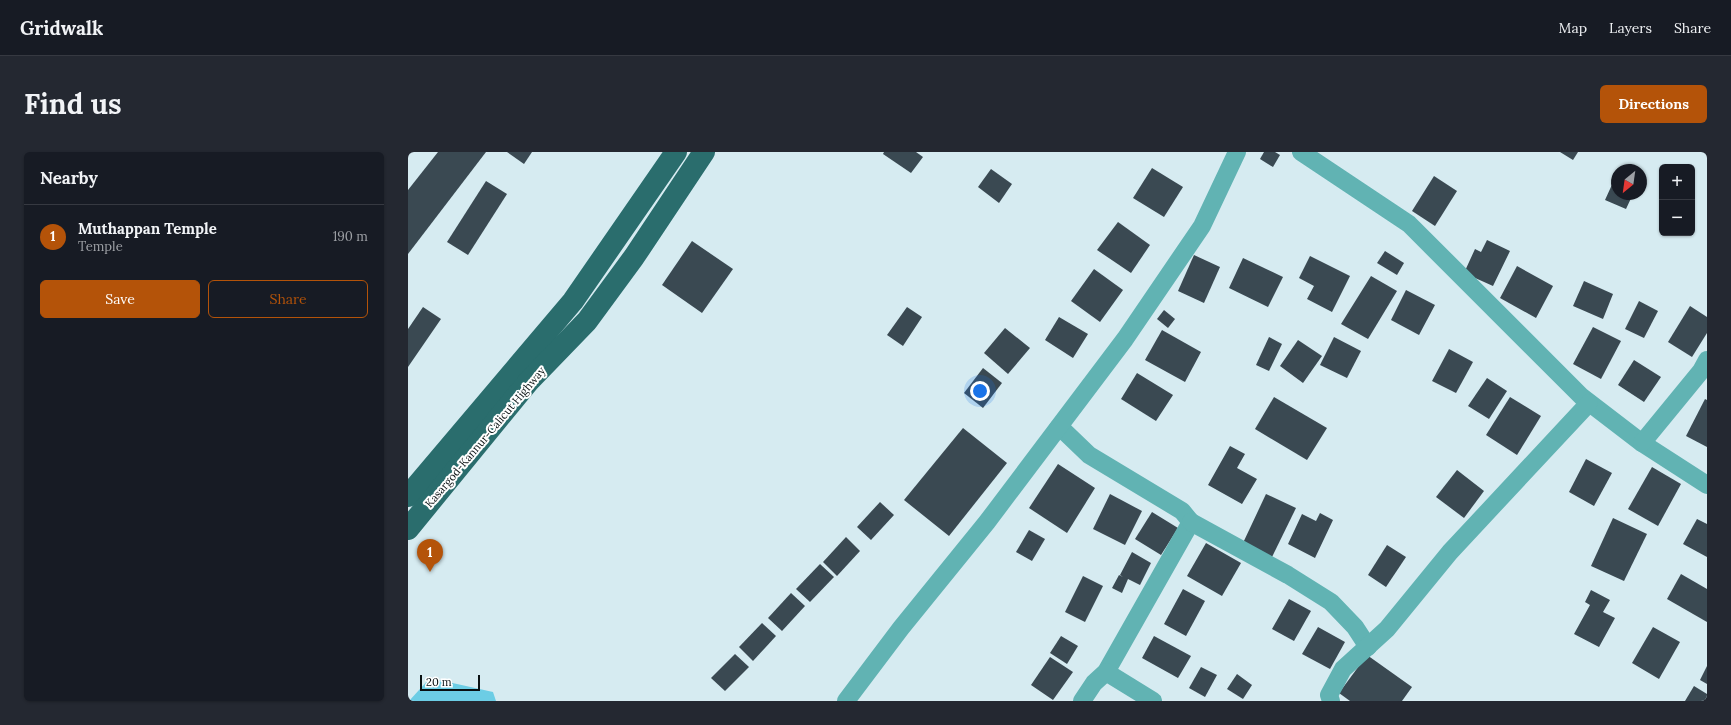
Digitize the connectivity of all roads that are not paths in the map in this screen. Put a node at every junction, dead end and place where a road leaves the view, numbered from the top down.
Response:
1 (676, 152) edge
2 (704, 152) edge
3 (1237, 152) edge
4 (1301, 152) edge
5 (1707, 360) edge
6 (1588, 402) junction
7 (1058, 428) junction
8 (1642, 443) junction
9 (1707, 485) edge
10 (408, 496) edge
11 (1191, 522) junction
12 (408, 529) edge
13 (1368, 647) junction
14 (1106, 672) junction
15 (846, 701) edge
16 (1082, 701) edge
17 (1153, 701) edge
18 (1331, 701) edge

1 - 10 highway, Kasargod-Kannur-Calicut Highway
2 - 12 highway, Kasargod-Kannur-Calicut Highway
3 - 7 street
4 - 6 street
5 - 8 street
6 - 8 street
6 - 13 street
7 - 11 street
7 - 15 street
8 - 9 street
11 - 13 street
11 - 14 street
13 - 18 street
14 - 16 street
14 - 17 street

